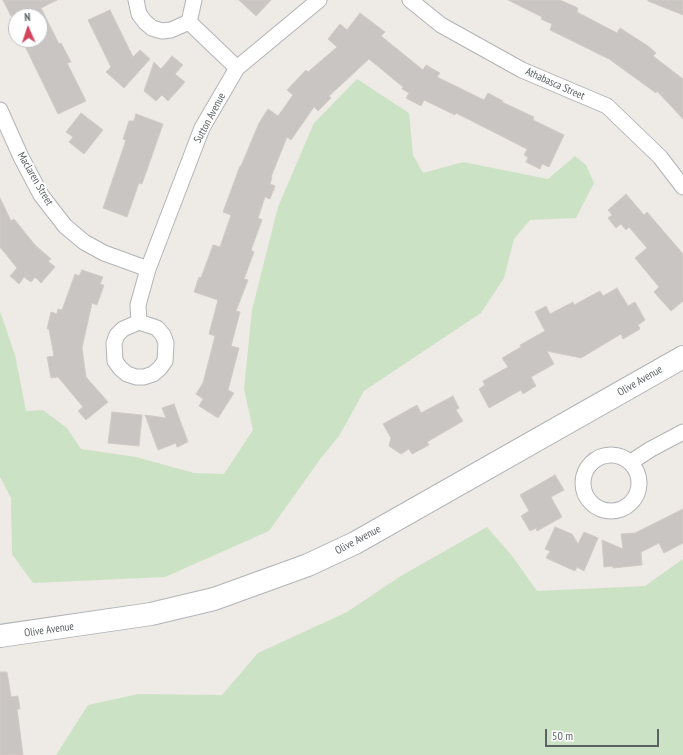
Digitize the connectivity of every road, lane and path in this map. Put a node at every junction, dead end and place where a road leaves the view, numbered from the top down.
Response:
1 (136, 0) edge
2 (194, 0) edge
3 (318, 0) edge
4 (410, 0) edge
5 (188, 22) junction
6 (238, 68) junction
7 (0, 110) edge
8 (682, 183) edge
9 (148, 269) junction
10 (139, 322) dead end
11 (683, 357) edge
12 (683, 432) edge
13 (631, 462) dead end
14 (0, 636) edge

1 - 5 street
2 - 5 street
3 - 6 street, Sutton Avenue
4 - 8 street, Athabasca Street
5 - 6 street
6 - 9 street, Sutton Avenue
7 - 9 street, Maclaren Street
9 - 10 street, Sutton Avenue
11 - 14 main road, Olive Avenue
12 - 13 street

